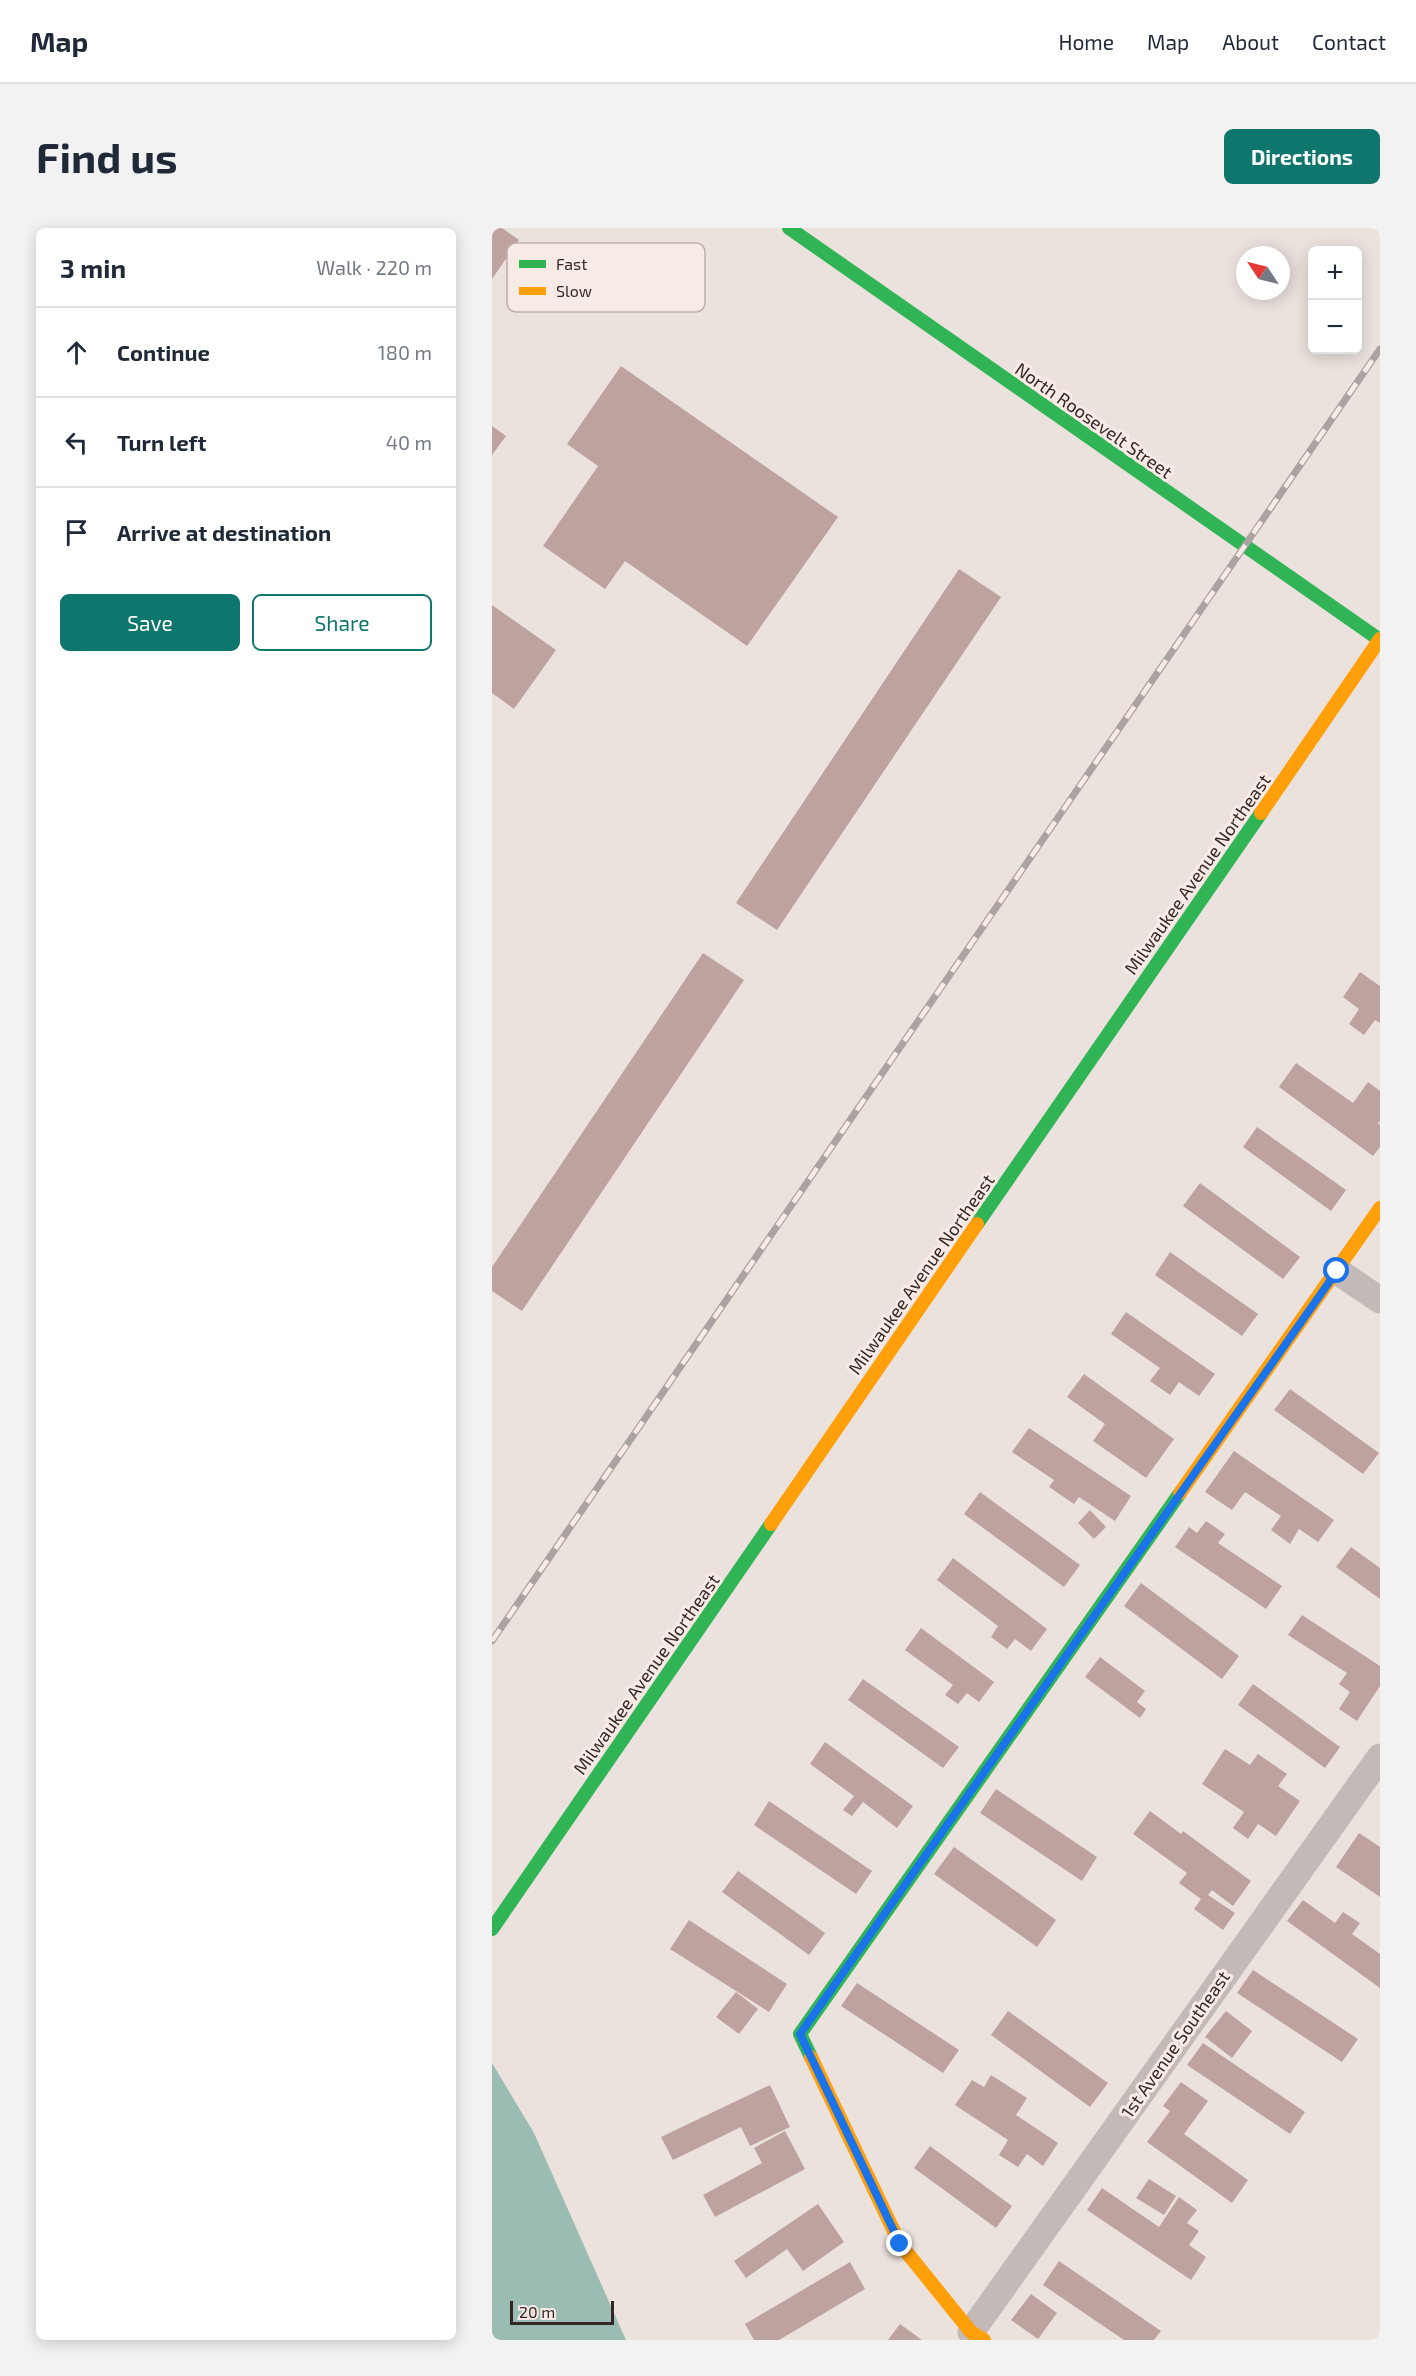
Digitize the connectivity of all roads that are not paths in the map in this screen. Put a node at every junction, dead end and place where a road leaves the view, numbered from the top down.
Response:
1 (789, 228) edge
2 (1380, 640) edge
3 (1380, 1208) edge
4 (1337, 1271) junction
5 (1380, 1300) edge
6 (1380, 1757) edge
7 (492, 1929) edge
8 (977, 2336) edge

1 - 2 street, North Roosevelt Street
2 - 7 street, Milwaukee Avenue Northeast
3 - 4 street
4 - 5 street
4 - 8 street
6 - 8 street, 1st Avenue Southeast

